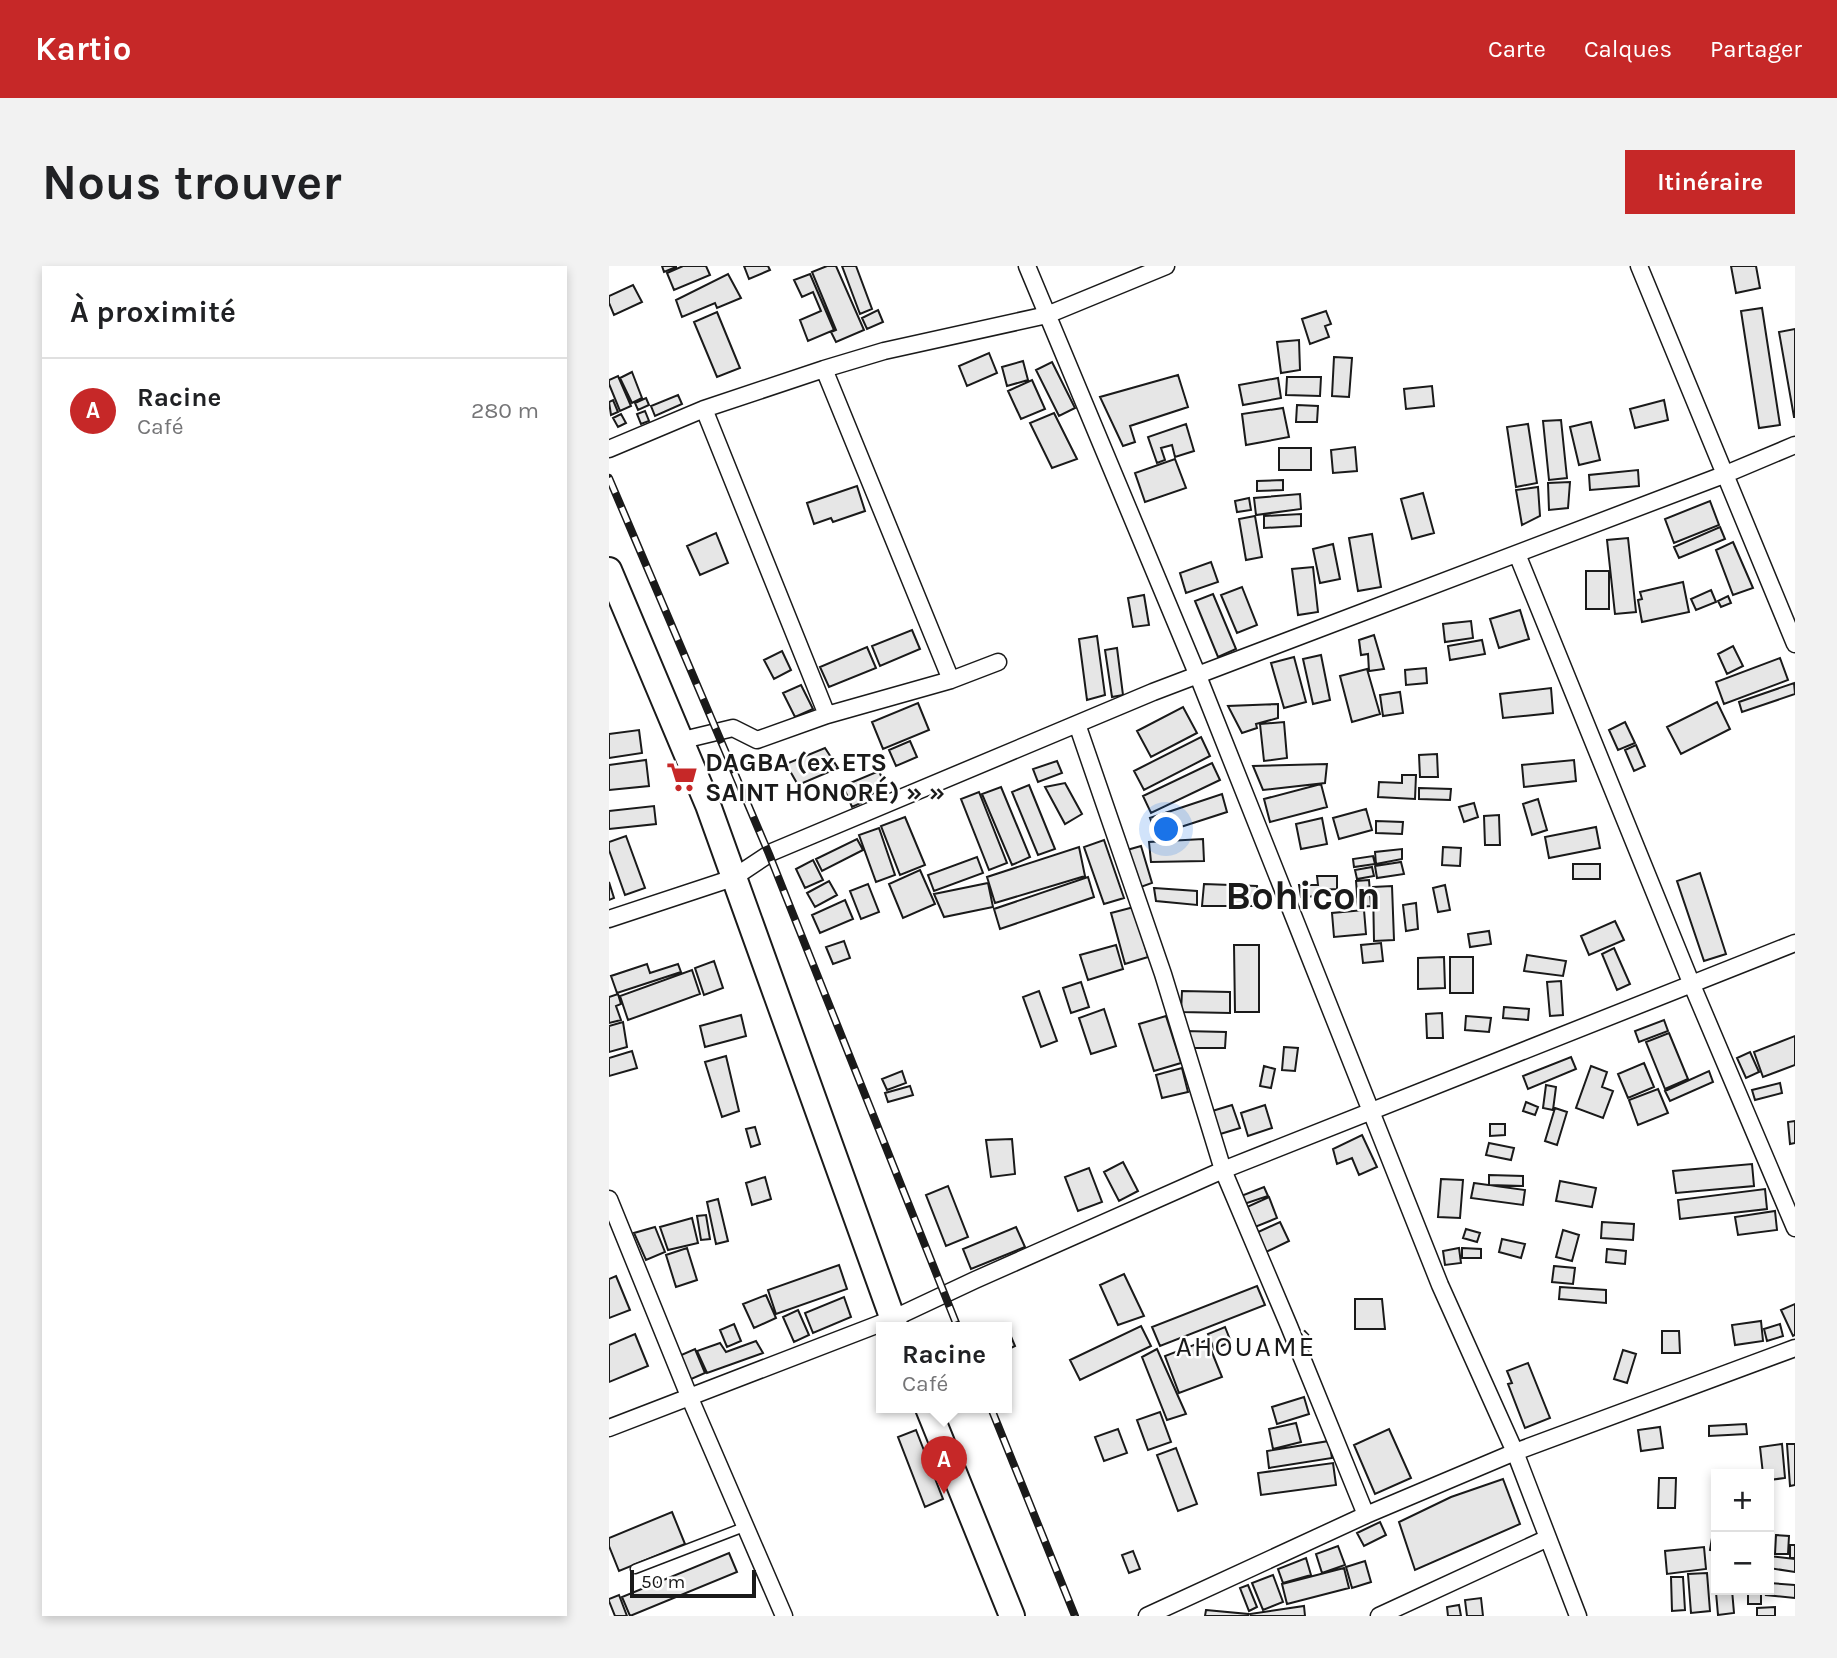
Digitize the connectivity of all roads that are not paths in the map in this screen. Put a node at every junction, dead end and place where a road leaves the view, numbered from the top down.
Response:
1 (1027, 266) edge
2 (1166, 266) edge
3 (1639, 266) edge
4 (1047, 314) junction
5 (824, 369) junction
6 (704, 409) junction
7 (1795, 445) edge
8 (609, 449) edge
9 (1726, 474) junction
10 (1517, 554) junction
11 (609, 570) edge
12 (1795, 643) edge
13 (998, 662) dead end
14 (1198, 676) junction
15 (951, 680) junction
16 (827, 715) junction
17 (1077, 724) junction
18 (679, 741) junction
19 (733, 878) junction
20 (609, 919) edge
21 (1795, 943) edge
22 (1692, 985) junction
23 (1369, 1111) junction
24 (1223, 1170) junction
25 (609, 1199) edge
26 (1795, 1228) edge
27 (894, 1322) edge
28 (896, 1322) edge
29 (876, 1329) edge
30 (1795, 1348) edge
31 (689, 1396) junction
32 (930, 1413) edge
33 (609, 1428) edge
34 (1515, 1452) junction
35 (1366, 1515) junction
36 (744, 1527) junction
37 (1548, 1538) junction
38 (635, 1569) dead end
39 (784, 1616) edge
40 (1012, 1616) edge
41 (1147, 1616) edge
42 (1379, 1616) edge
43 (1579, 1616) edge

1 - 4 street
2 - 4 street
3 - 9 street
4 - 5 street
4 - 14 street
5 - 6 street
5 - 15 street
6 - 8 street
6 - 16 street
7 - 9 street
9 - 10 street
9 - 12 street
10 - 14 street
10 - 22 street
11 - 18 highway
13 - 15 street
14 - 17 street
14 - 23 street
15 - 16 street
16 - 18 street
17 - 19 street
17 - 24 street
18 - 19 highway
19 - 20 street
19 - 27 highway
21 - 22 street
22 - 23 street
22 - 26 street
23 - 24 street
23 - 34 street
24 - 28 street
24 - 35 street
25 - 31 street
29 - 31 street
30 - 34 street
31 - 33 street
31 - 36 street
32 - 40 highway
34 - 35 street
34 - 37 street
35 - 41 street
36 - 38 lane
36 - 39 street
37 - 42 street
37 - 43 street

